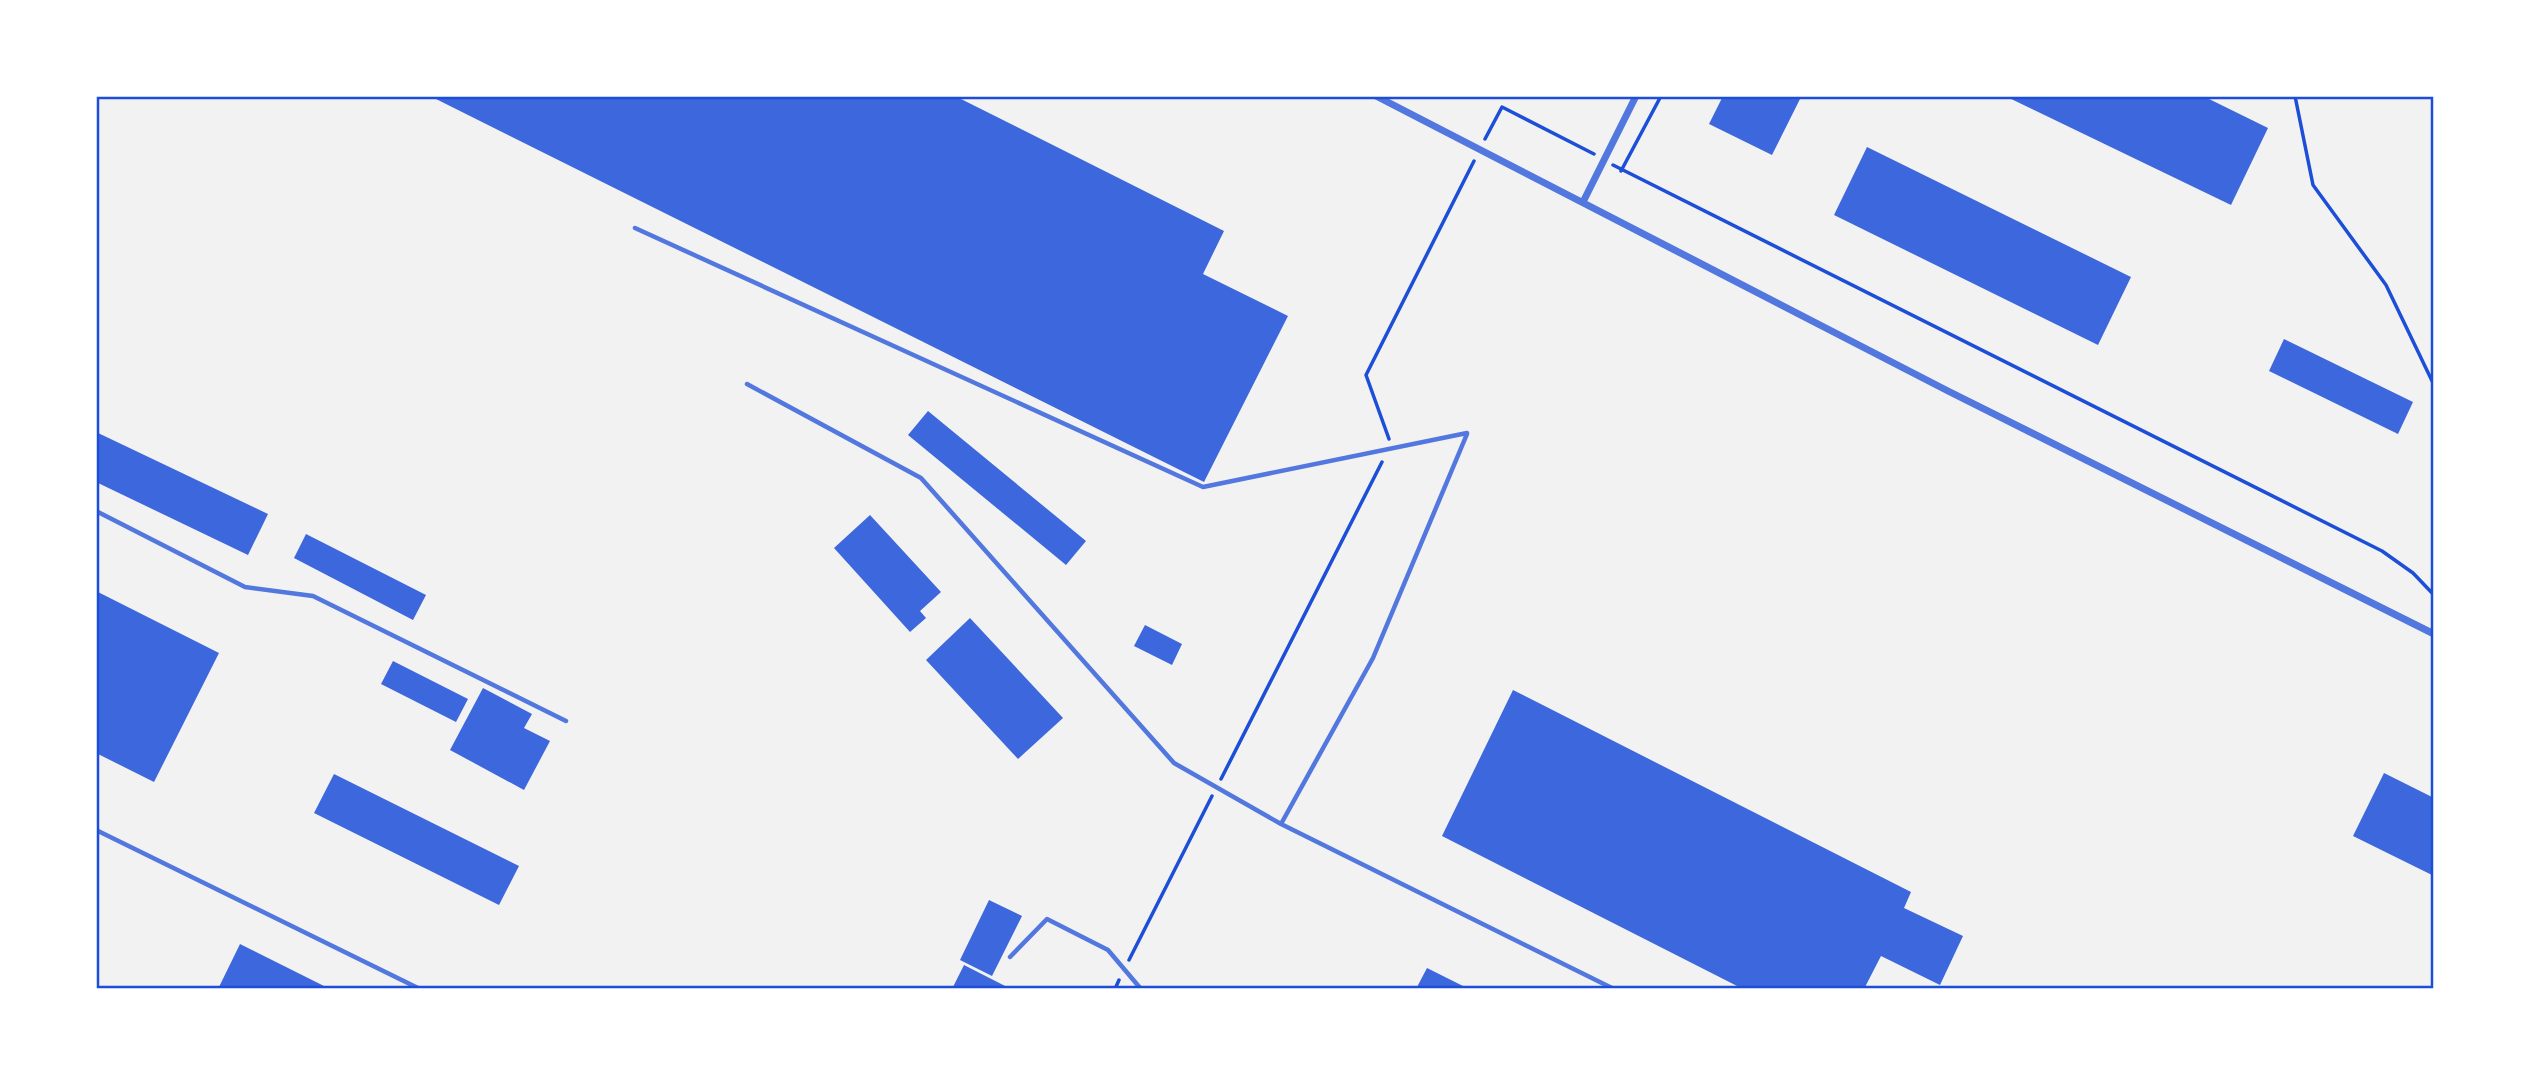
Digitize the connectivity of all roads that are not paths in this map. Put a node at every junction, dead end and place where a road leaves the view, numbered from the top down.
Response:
1 (1376, 96) edge
2 (1636, 96) edge
3 (1583, 202) junction
4 (635, 228) dead end
5 (747, 384) dead end
6 (96, 511) edge
7 (2434, 634) edge
8 (566, 721) dead end
9 (1281, 824) junction
10 (96, 830) edge
11 (1010, 957) dead end
12 (420, 989) edge
13 (1141, 989) edge
14 (1614, 989) edge

1 - 3 street
2 - 3 street
3 - 7 street
4 - 9 lane
5 - 9 lane
6 - 8 lane
9 - 14 lane
10 - 12 lane
11 - 13 lane

